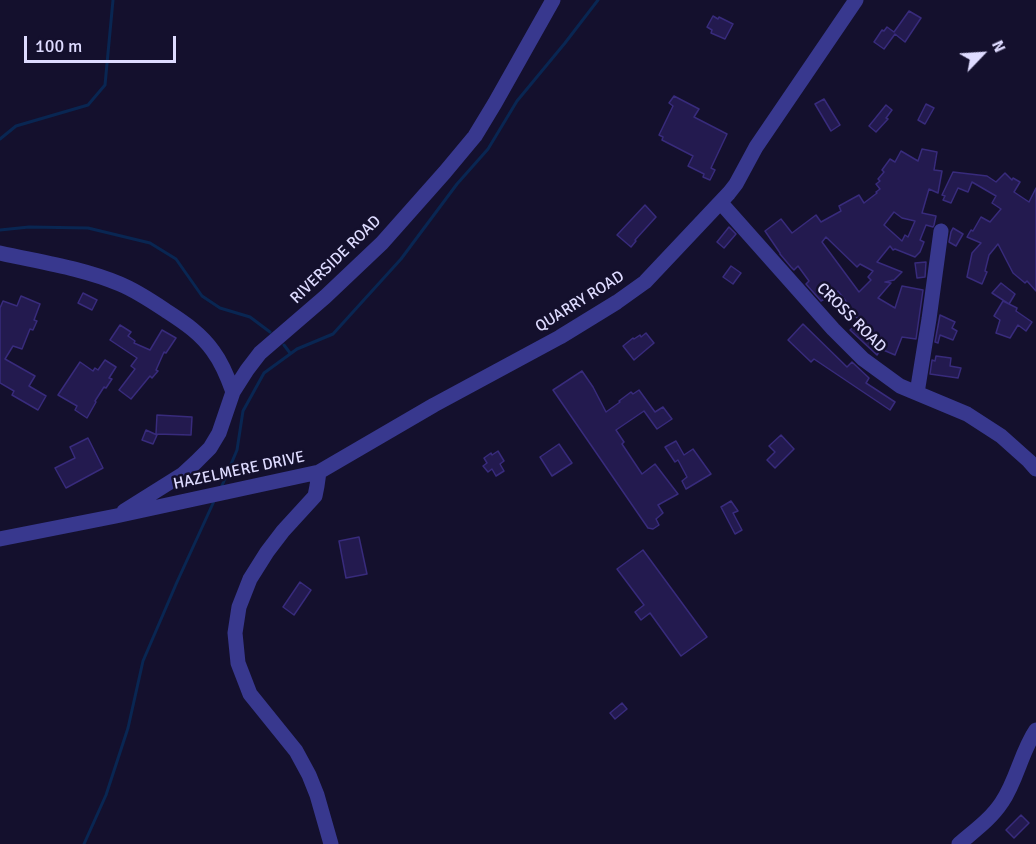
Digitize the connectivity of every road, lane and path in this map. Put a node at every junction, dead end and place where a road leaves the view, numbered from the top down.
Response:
1 (553, 0) edge
2 (856, 0) edge
3 (720, 203) junction
4 (941, 231) dead end
5 (0, 253) edge
6 (233, 392) junction
7 (917, 393) junction
8 (1036, 470) edge
9 (319, 472) junction
10 (116, 516) junction
11 (0, 539) edge
12 (1036, 730) edge
13 (331, 844) edge
14 (959, 844) edge

1 - 6 street, RIVERSIDE ROAD
2 - 3 street, QUARRY ROAD
3 - 7 street, CROSS ROAD
3 - 9 street, QUARRY ROAD
4 - 7 street
5 - 6 street
6 - 10 street, RIVERSIDE ROAD
7 - 8 street, CROSS ROAD
9 - 10 street, HAZELMERE DRIVE
9 - 13 street, HAZELMERE DRIVE
10 - 11 street, HAZELMERE DRIVE
12 - 14 street

